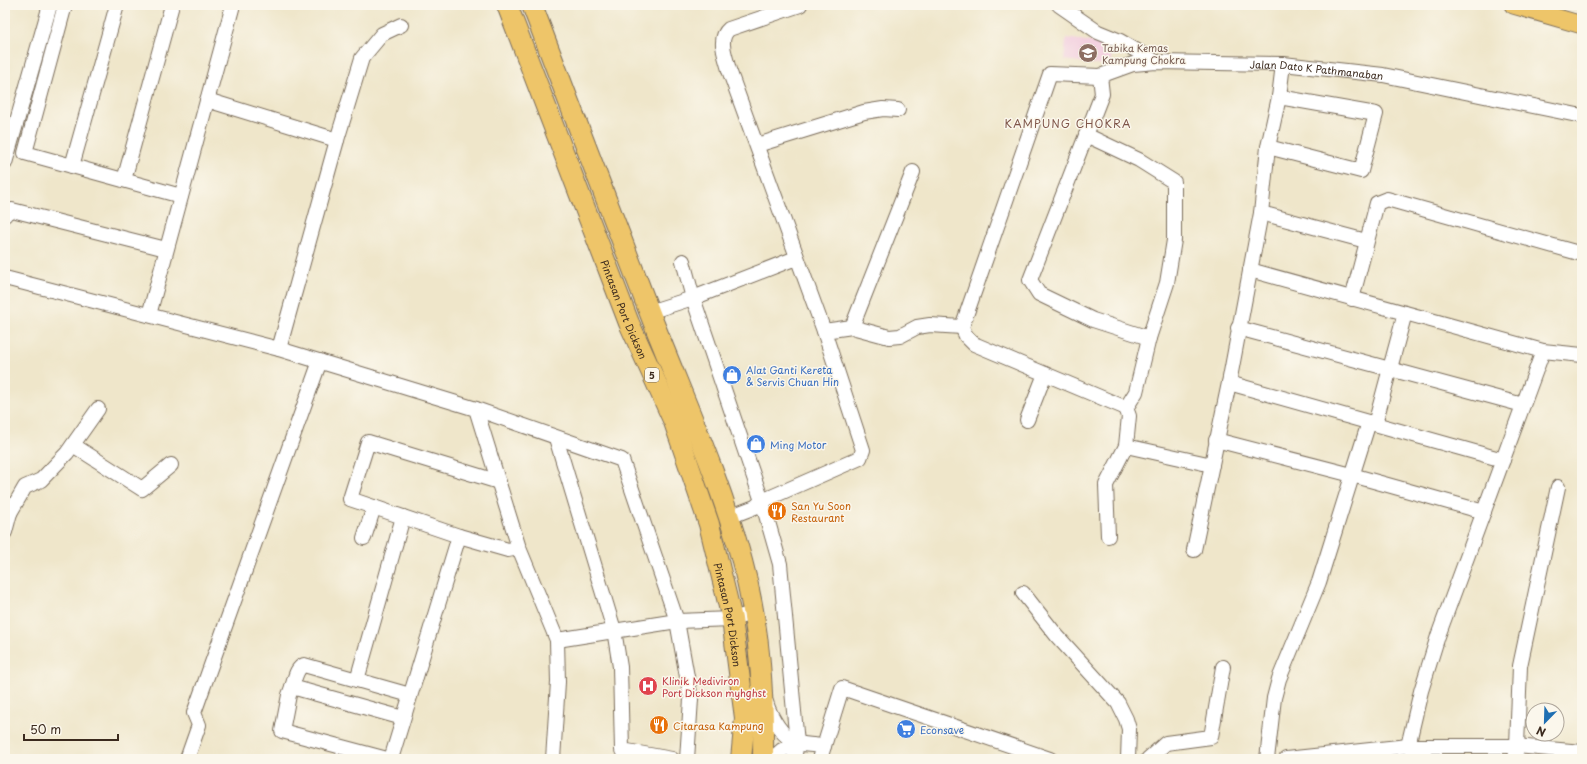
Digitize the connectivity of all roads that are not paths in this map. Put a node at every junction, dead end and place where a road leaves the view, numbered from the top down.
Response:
1 (50, 5) edge
2 (65, 5) edge
3 (117, 5) edge
4 (172, 5) edge
5 (233, 5) edge
6 (507, 5) edge
7 (532, 5) edge
8 (800, 5) edge
9 (1060, 5) edge
10 (1513, 5) edge
11 (402, 25) dead end
12 (1582, 25) edge
13 (1156, 62) junction
14 (1283, 64) junction
15 (1100, 76) junction
16 (1278, 96) junction
17 (207, 100) junction
18 (898, 110) dead end
19 (1582, 116) edge
20 (10, 124) edge
21 (1086, 135) junction
22 (337, 140) junction
23 (757, 146) junction
24 (1268, 147) junction
25 (5, 163) edge
26 (72, 166) junction
27 (913, 172) dead end
28 (124, 180) junction
29 (181, 196) junction
30 (1261, 213) junction
31 (5, 215) edge
32 (1366, 241) junction
33 (601, 248) junction
34 (166, 249) junction
35 (1582, 254) edge
36 (796, 258) junction
37 (683, 261) dead end
38 (1250, 270) junction
39 (5, 278) edge
40 (692, 298) junction
41 (1352, 299) junction
42 (649, 312) junction
43 (1405, 313) junction
44 (149, 315) junction
45 (962, 326) junction
46 (852, 327) junction
47 (1238, 328) junction
48 (824, 331) junction
49 (1149, 338) junction
50 (279, 349) junction
51 (1543, 351) junction
52 (1582, 355) edge
53 (320, 361) junction
54 (1390, 369) junction
55 (1045, 374) junction
56 (1229, 383) junction
57 (1524, 405) junction
58 (1126, 408) junction
59 (98, 409) dead end
60 (476, 409) junction
61 (1027, 420) dead end
62 (674, 422) junction
63 (1372, 423) junction
64 (556, 438) junction
65 (1216, 440) junction
66 (73, 445) junction
67 (1126, 446) junction
68 (1503, 460) junction
69 (171, 465) dead end
70 (1212, 465) junction
71 (1352, 475) junction
72 (499, 482) junction
73 (1558, 487) dead end
74 (762, 501) junction
75 (374, 507) junction
76 (7, 512) edge
77 (1484, 512) junction
78 (403, 517) junction
79 (729, 517) junction
80 (5, 532) edge
81 (459, 536) junction
82 (1108, 536) dead end
83 (364, 538) dead end
84 (519, 548) junction
85 (1194, 550) dead end
86 (1023, 593) dead end
87 (753, 613) junction
88 (732, 619) junction
89 (677, 621) junction
90 (614, 630) junction
91 (556, 640) junction
92 (1223, 667) dead end
93 (357, 680) junction
94 (762, 682) junction
95 (292, 687) junction
96 (410, 695) junction
97 (403, 718) junction
98 (797, 743) junction
99 (1408, 746) junction
100 (1582, 752) edge
101 (822, 753) edge
102 (1516, 753) edge
103 (1318, 757) edge
104 (187, 759) edge
105 (387, 759) edge
106 (391, 759) edge
107 (553, 759) edge
108 (672, 759) edge
109 (687, 759) edge
110 (741, 759) edge
111 (763, 759) edge
112 (772, 759) edge
113 (794, 759) edge
114 (1050, 759) edge
115 (1128, 759) edge
116 (1148, 759) edge
117 (1267, 759) edge
118 (1286, 759) edge

1 - 20 street
2 - 26 street
3 - 26 street
4 - 28 street
5 - 17 street
6 - 33 highway, Pintasan Port Dickson / 5
7 - 42 highway, 5
8 - 23 street
9 - 13 street
10 - 12 main road
11 - 22 street
13 - 14 street, Jalan Dato K Pathmanaban
13 - 15 street, Jalan Dato K Pathmanaban
14 - 16 street
14 - 19 street, Jalan Dato K Pathmanaban
15 - 21 street
15 - 45 street, Jalan Dato K Pathmanaban
16 - 24 street
16 - 24 street
17 - 22 street
17 - 29 street
18 - 23 street
20 - 25 street
21 - 49 street
21 - 49 street
22 - 50 street
23 - 36 street
24 - 30 street
26 - 28 street
27 - 46 street
28 - 29 street
29 - 34 street
30 - 32 street
30 - 38 street
31 - 34 street
32 - 35 street
32 - 41 street
33 - 42 highway
33 - 62 highway, Pintasan Port Dickson / 5
34 - 44 street
36 - 40 street
36 - 48 street
37 - 40 street
38 - 41 street
38 - 47 street
39 - 44 street
40 - 42 street
40 - 74 street
41 - 43 street
42 - 62 highway
42 - 79 highway, 5
43 - 51 street
43 - 54 street
44 - 50 street
45 - 46 street
45 - 55 street
46 - 48 street
47 - 54 street
47 - 56 street
48 - 74 street
49 - 58 street
50 - 53 street
51 - 52 street
51 - 57 street
53 - 60 street
53 - 104 street
54 - 57 street
54 - 63 street
55 - 58 street
55 - 61 street
56 - 63 street
56 - 65 street
57 - 68 street
58 - 67 street
59 - 66 street
60 - 64 street
60 - 72 street
62 - 88 highway, Pintasan Port Dickson / 5
63 - 68 street
63 - 71 street
64 - 89 street
64 - 90 street
65 - 70 street
65 - 71 street
66 - 69 street
66 - 76 street
67 - 70 street
67 - 82 street
68 - 77 street
70 - 85 street
71 - 77 street
71 - 117 street
72 - 75 street
72 - 84 street
73 - 102 street
74 - 79 street
74 - 98 street
75 - 78 street
75 - 83 street
76 - 80 street
77 - 99 street
78 - 81 street
78 - 93 street
79 - 87 highway, 5
81 - 84 street
81 - 96 street
84 - 91 street
86 - 115 street
87 - 88 street
87 - 94 highway, 5
88 - 89 street
88 - 110 highway, Pintasan Port Dickson / 5
89 - 90 street
89 - 109 street
90 - 91 street
90 - 108 street
91 - 107 street
92 - 116 street
93 - 95 street
93 - 96 street
94 - 98 street
94 - 111 highway, 5
95 - 97 street
95 - 105 street
96 - 97 street
97 - 106 street
98 - 101 street
98 - 112 street
98 - 113 street
99 - 102 street
99 - 103 street
100 - 102 street
101 - 114 street
103 - 118 street

